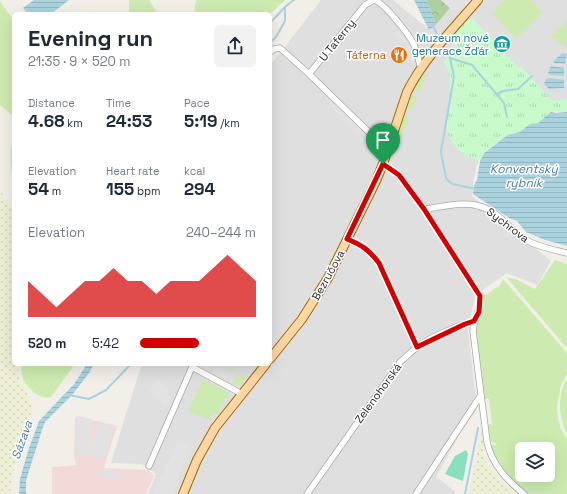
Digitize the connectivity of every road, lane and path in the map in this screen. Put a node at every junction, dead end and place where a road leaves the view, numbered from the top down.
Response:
1 (478, 0) edge
2 (272, 50) edge
3 (421, 68) junction
4 (309, 74) junction
5 (388, 146) junction
6 (383, 164) junction
7 (424, 209) junction
8 (347, 239) junction
9 (567, 253) edge
10 (474, 321) junction
11 (417, 347) junction
12 (272, 356) edge
13 (193, 366) edge
14 (264, 366) edge
15 (242, 394) junction
16 (481, 395) junction
17 (149, 466) dead end
18 (183, 494) edge
19 (307, 494) edge
20 (416, 494) edge
21 (524, 494) edge

1 - 3 main road, Bezručova
2 - 4 street
3 - 4 street, U Taferny
3 - 5 main road, Bezručova
4 - 5 street
5 - 6 main road, Bezručova
6 - 7 street
6 - 8 main road, Bezručova
7 - 9 street, Sychrova
7 - 10 street
8 - 11 street
8 - 12 main road, Bezručova
10 - 11 street, Zelenohorská
10 - 16 street
11 - 19 street, Zelenohorská
13 - 15 street
13 - 17 street
14 - 15 main road
15 - 18 main road
16 - 20 street
16 - 21 street

